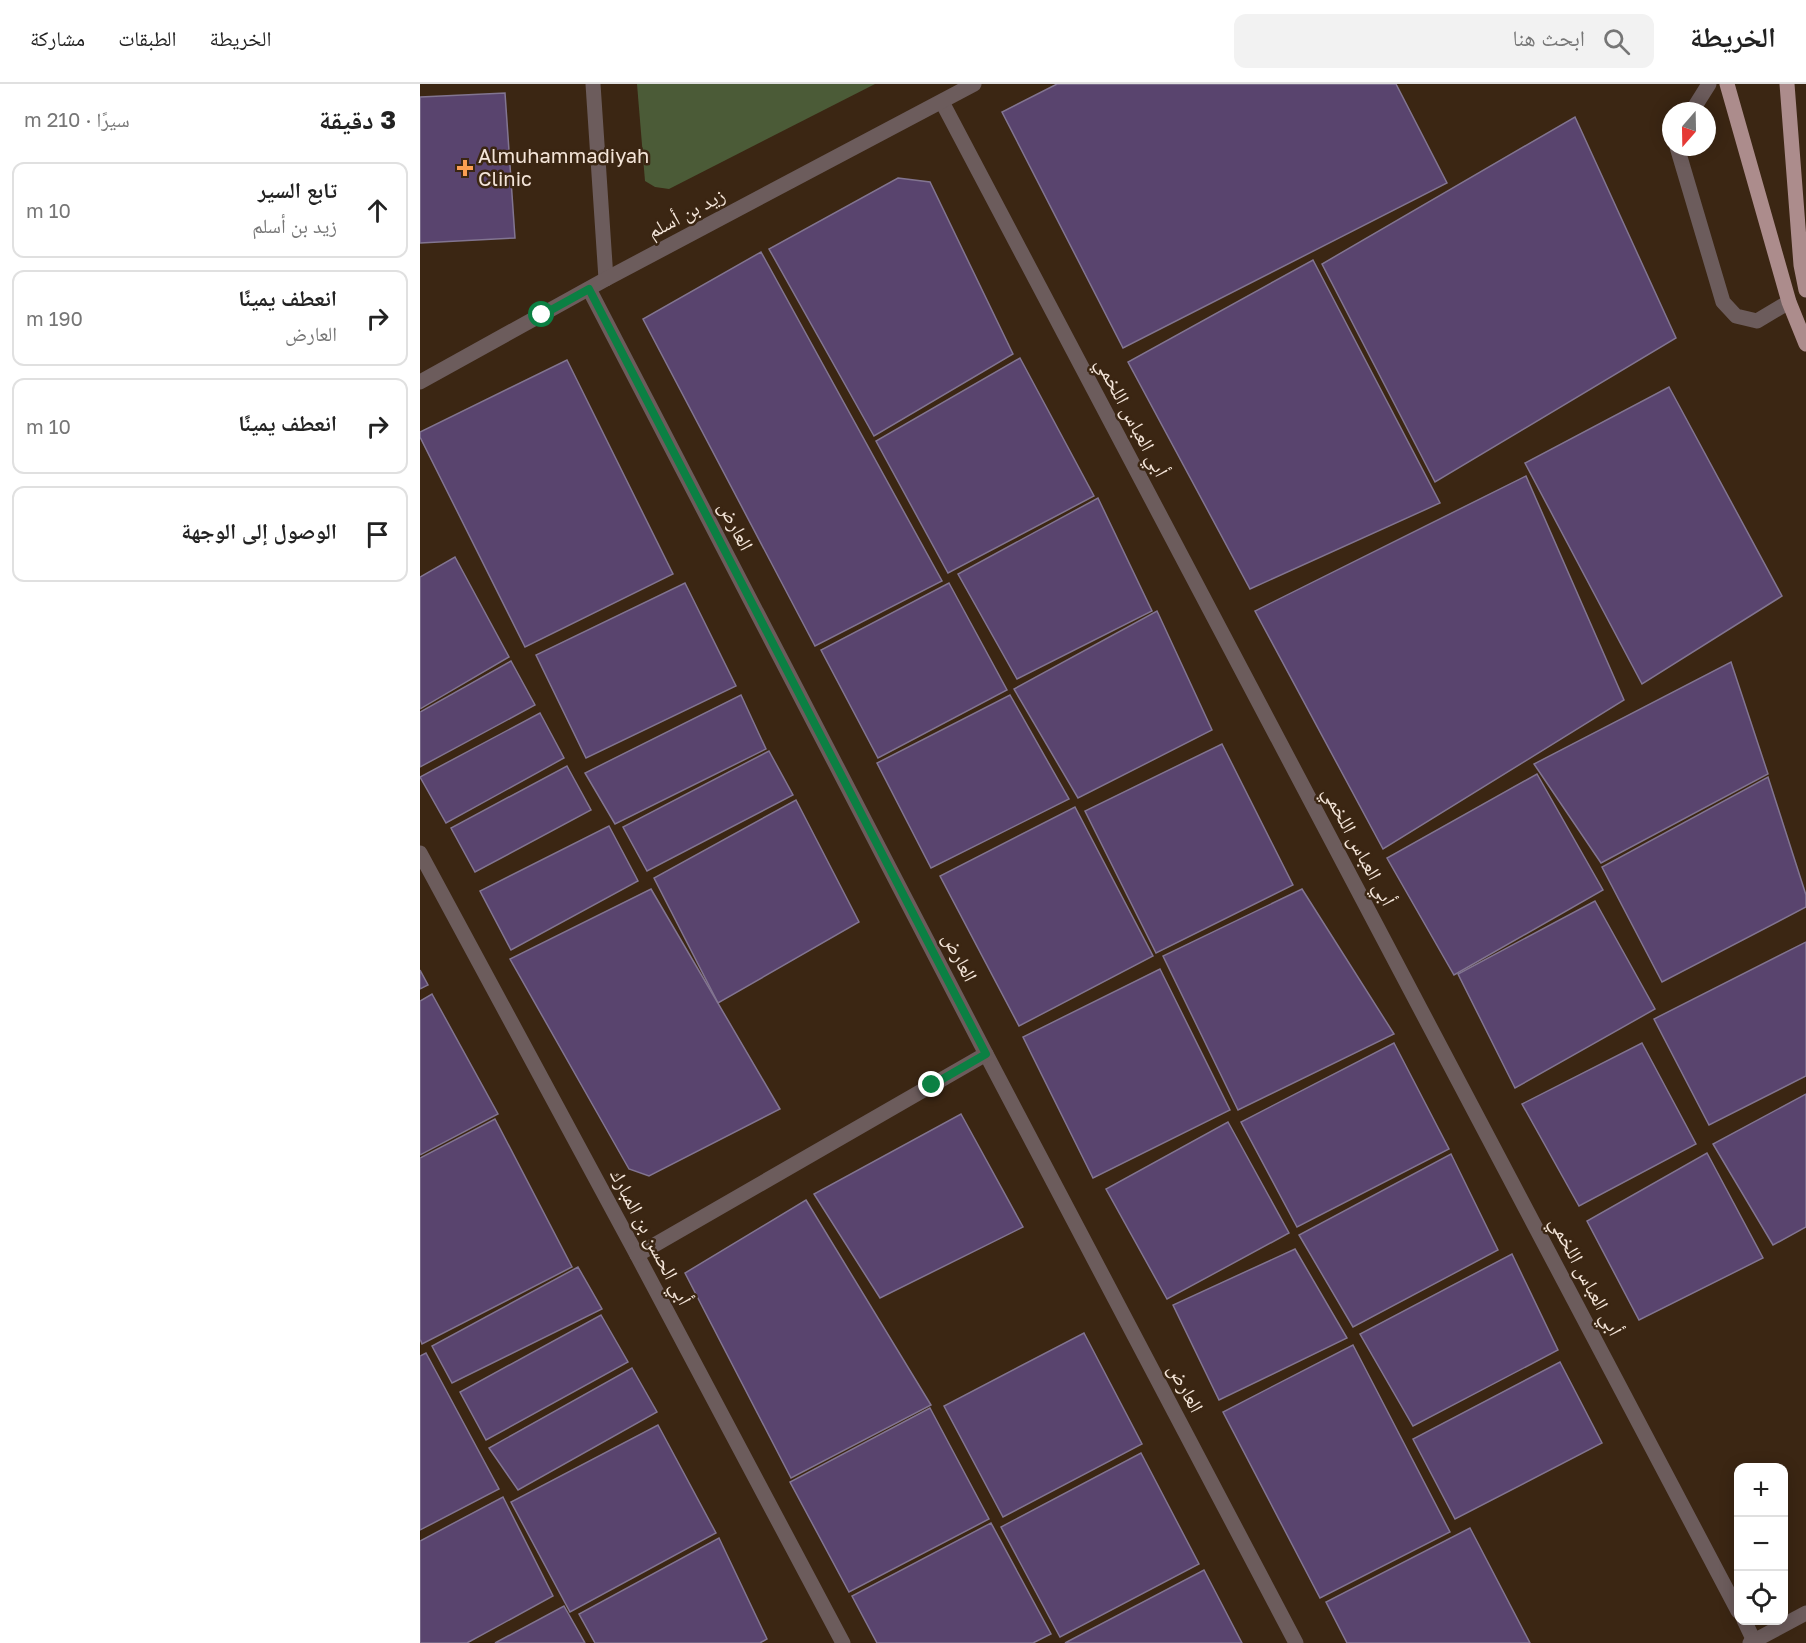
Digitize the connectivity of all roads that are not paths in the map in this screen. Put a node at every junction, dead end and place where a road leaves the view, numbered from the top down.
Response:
1 (593, 84) edge
2 (974, 84) edge
3 (1709, 84) edge
4 (1727, 84) edge
5 (1787, 84) edge
6 (942, 102) junction
7 (1698, 102) edge
8 (1680, 156) edge
9 (606, 279) junction
10 (589, 289) junction
11 (1806, 290) edge
12 (1789, 302) junction
13 (1806, 344) edge
14 (420, 382) edge
15 (420, 853) edge
16 (986, 1054) junction
17 (637, 1256) junction
18 (1734, 1603) edge
19 (1806, 1613) edge
20 (1746, 1625) edge
21 (1752, 1642) edge
22 (843, 1643) edge
23 (1296, 1643) edge

1 - 9 street
2 - 6 street, زيد بن أسلم
3 - 7 street
4 - 12 main road
5 - 11 main road
6 - 9 street, زيد بن أسلم
6 - 18 street, أبي العباس اللخمي
8 - 12 street
9 - 10 street, زيد بن أسلم
10 - 14 street, زيد بن أسلم
10 - 16 street, العارض
12 - 13 main road
15 - 17 street, أبي الحسن بن المبارك
16 - 17 street
16 - 23 street, العارض
17 - 22 street, أبي الحسن بن المبارك
19 - 21 street
20 - 21 street

